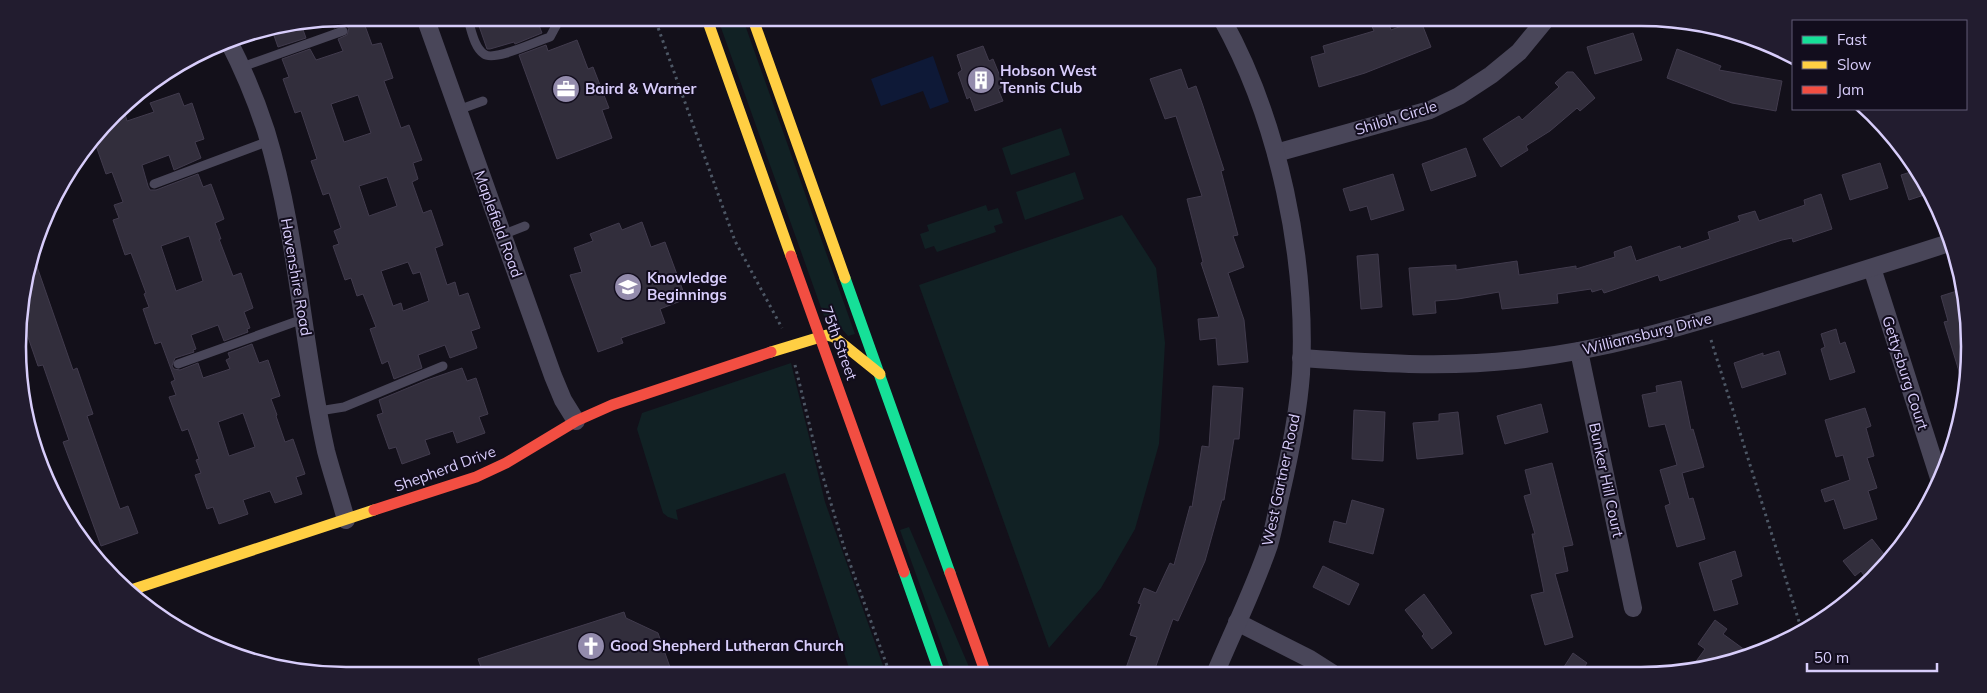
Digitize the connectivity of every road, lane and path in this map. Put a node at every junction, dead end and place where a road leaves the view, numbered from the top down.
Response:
1 (428, 26) edge
2 (470, 26) edge
3 (556, 26) edge
4 (657, 26) edge
5 (709, 26) edge
6 (755, 26) edge
7 (1225, 26) edge
8 (1540, 26) edge
9 (343, 31) dead end
10 (232, 48) edge
11 (242, 67) junction
12 (482, 101) dead end
13 (458, 110) junction
14 (269, 141) junction
15 (1276, 153) junction
16 (154, 184) dead end
17 (526, 226) dead end
18 (502, 235) junction
19 (1944, 245) edge
20 (1872, 268) junction
21 (303, 319) junction
22 (781, 326) dead end
23 (820, 336) junction
24 (1711, 340) dead end
25 (1580, 352) junction
26 (1301, 358) junction
27 (178, 364) dead end
28 (795, 365) dead end
29 (443, 366) dead end
30 (880, 374) junction
31 (319, 412) junction
32 (576, 421) junction
33 (1936, 469) edge
34 (346, 520) junction
35 (136, 588) edge
36 (1633, 608) dead end
37 (1238, 622) junction
38 (1800, 625) edge
39 (887, 667) edge
40 (938, 667) edge
41 (984, 667) edge
42 (1218, 667) edge
43 (1323, 667) edge

1 - 13 street, Maplefield Road
2 - 3 lane
4 - 22 path
5 - 23 main road, 75th Street
6 - 30 main road, 75th Street
7 - 15 street, West Gartner Road
8 - 15 street, Shiloh Circle
9 - 11 lane
10 - 11 street, Havenshire Road
11 - 14 street, Havenshire Road
12 - 13 lane
13 - 18 street, Maplefield Road
14 - 16 lane
14 - 21 street, Havenshire Road
15 - 26 street, West Gartner Road
17 - 18 lane
18 - 32 street, Maplefield Road
19 - 20 street, Williamsburg Drive
20 - 25 street, Williamsburg Drive
20 - 33 street, Gettysburg Court
21 - 27 lane
21 - 31 street, Havenshire Road
23 - 30 main road
23 - 32 main road, Shepherd Drive
23 - 40 main road, 75th Street
24 - 38 path
25 - 26 street, Williamsburg Drive
25 - 36 street, Bunker Hill Court
26 - 37 street, West Gartner Road
28 - 39 path
29 - 31 lane
30 - 41 main road, 75th Street
31 - 34 street, Havenshire Road
32 - 34 main road, Shepherd Drive
34 - 35 main road, Shepherd Drive
37 - 42 street, West Gartner Road
37 - 43 street

